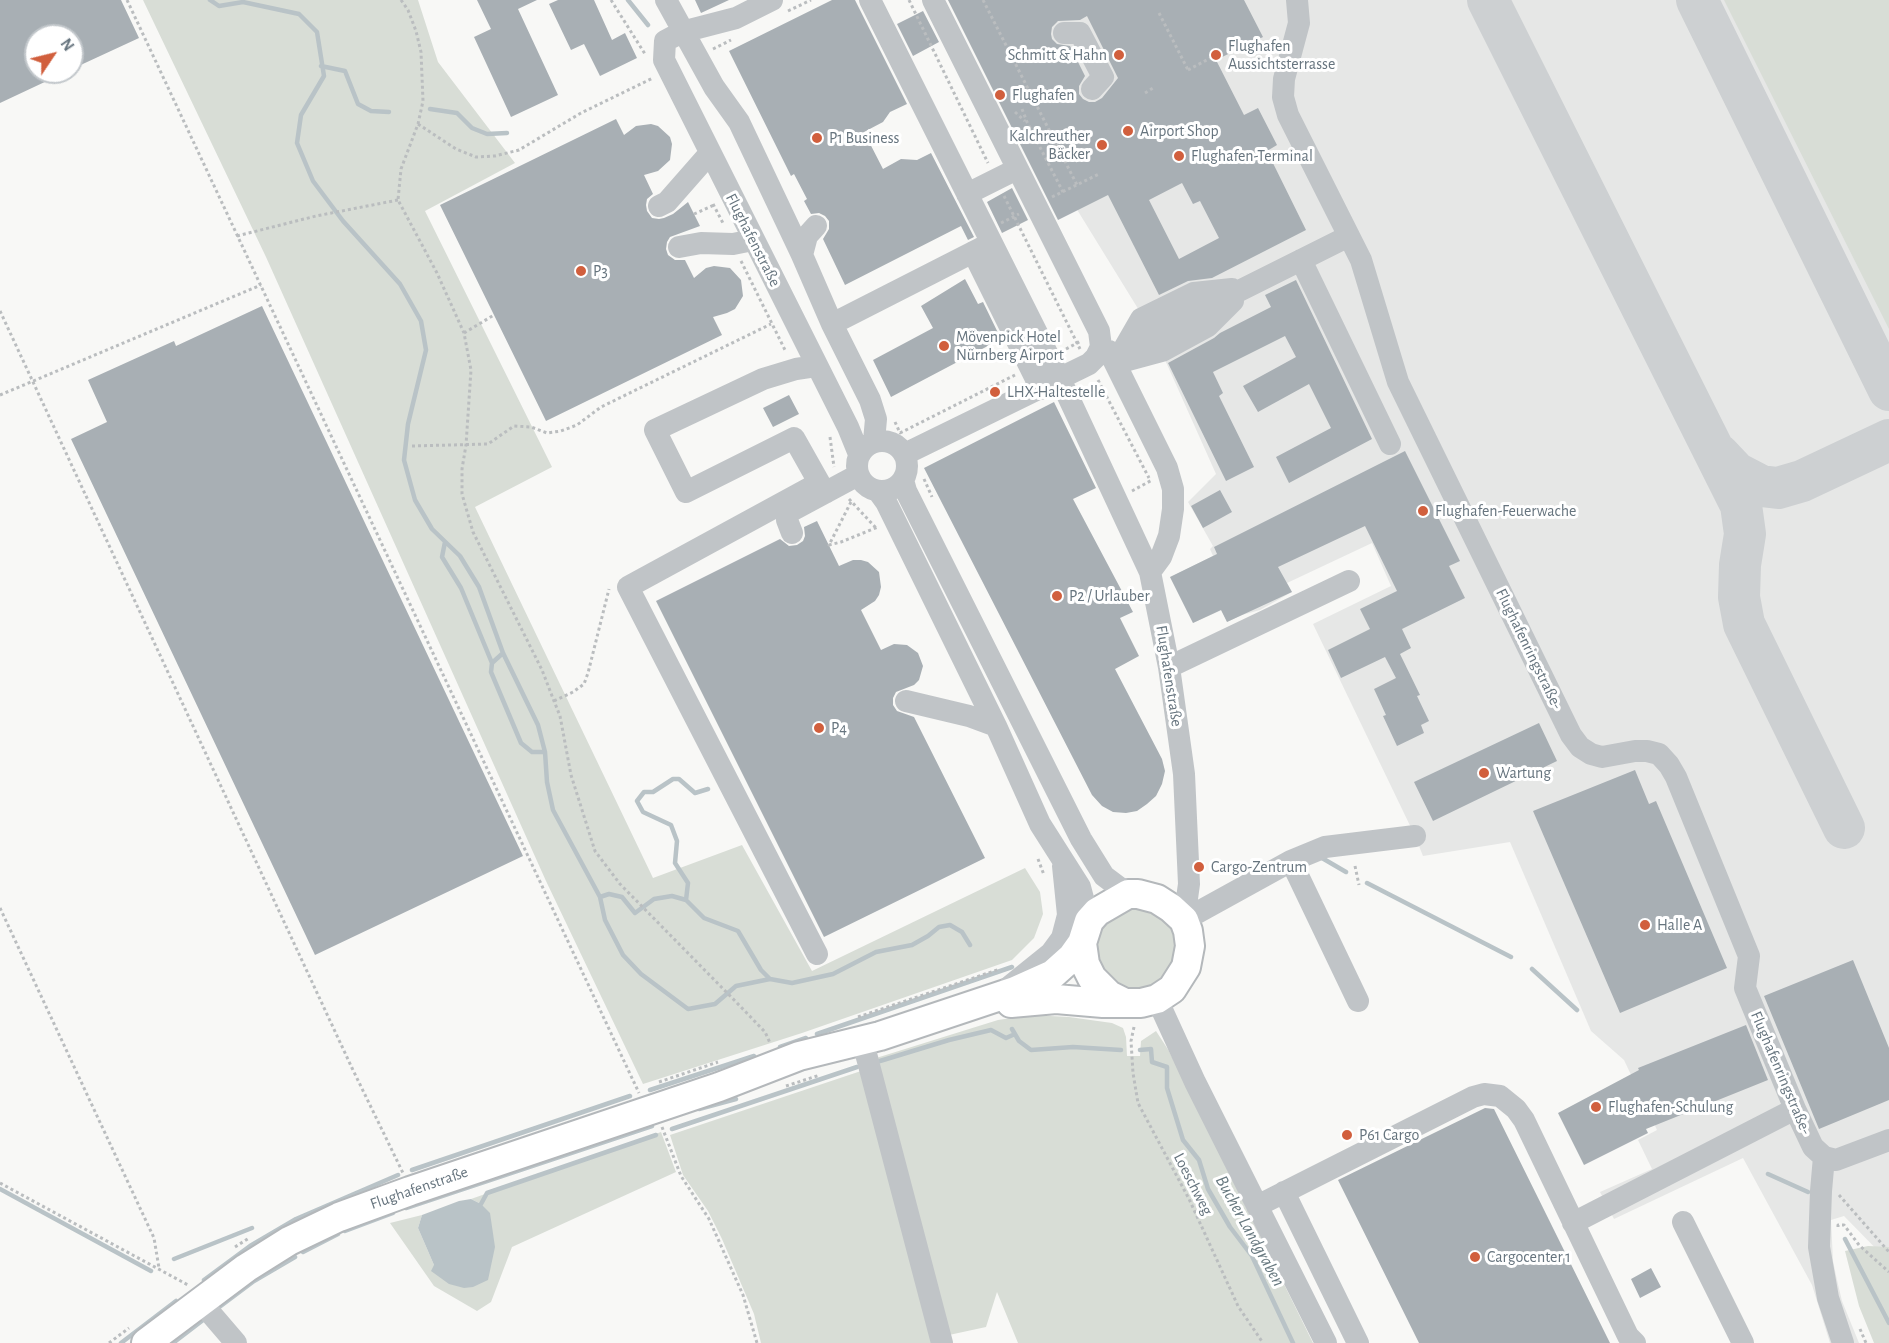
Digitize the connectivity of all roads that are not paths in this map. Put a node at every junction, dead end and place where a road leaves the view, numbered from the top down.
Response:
1 (666, 0) edge
2 (772, 0) edge
3 (870, 0) edge
4 (933, 0) edge
5 (1297, 0) edge
6 (682, 32) junction
7 (1064, 33) dead end
8 (1092, 89) dead end
9 (710, 153) junction
10 (1017, 169) junction
11 (967, 194) junction
12 (659, 206) dead end
13 (816, 226) dead end
14 (1349, 236) junction
15 (753, 240) junction
16 (679, 247) dead end
17 (982, 248) junction
18 (802, 255) junction
19 (1301, 260) junction
20 (1245, 288) junction
21 (832, 324) junction
22 (1099, 331) junction
23 (1115, 363) junction
24 (1089, 364) junction
25 (816, 366) junction
26 (1051, 384) junction
27 (902, 443) junction
28 (1390, 444) dead end
29 (864, 457) junction
30 (903, 480) junction
31 (822, 488) junction
32 (878, 491) junction
33 (792, 533) dead end
34 (1150, 572) junction
35 (1349, 581) dead end
36 (1169, 667) junction
37 (906, 701) dead end
38 (996, 726) junction
39 (1415, 836) dead end
40 (1061, 856) junction
41 (1291, 861) junction
42 (1128, 894) junction
43 (1184, 920) junction
44 (1086, 932) junction
45 (817, 954) dead end
46 (997, 997) junction
47 (1358, 1001) dead end
48 (1161, 1008) junction
49 (1128, 1018) junction
50 (865, 1050) junction
51 (719, 1087) junction
52 (1795, 1109) junction
53 (1889, 1140) edge
54 (1824, 1157) junction
55 (1284, 1192) junction
56 (1257, 1206) junction
57 (1683, 1222) dead end
58 (1574, 1223) junction
59 (1336, 1297) junction
60 (200, 1301) junction
61 (1309, 1311) junction
62 (146, 1343) edge
63 (236, 1343) edge
64 (942, 1343) edge
65 (1326, 1343) edge
66 (1358, 1343) edge
67 (1635, 1343) edge
68 (1743, 1343) edge
69 (1843, 1343) edge

1 - 6 street
2 - 6 street
3 - 11 street, Flughafenstraße
4 - 10 street
5 - 14 street, Flughafenringstraße-
6 - 9 street, Flughafenstraße
6 - 18 street
7 - 8 street
9 - 12 street
9 - 15 street, Flughafenstraße
10 - 11 street
10 - 22 street
11 - 17 street, Flughafenstraße
13 - 18 street
14 - 19 street
14 - 52 street, Flughafenringstraße-
15 - 16 street
15 - 25 street, Flughafenstraße
17 - 21 street
17 - 26 street, Flughafenstraße
18 - 21 street
19 - 20 street
19 - 28 street
20 - 23 street
20 - 23 street
21 - 29 street
22 - 23 street
22 - 24 street
23 - 24 street
23 - 34 street
24 - 26 street
25 - 29 street, Flughafenstraße
25 - 31 street
26 - 27 street
26 - 34 street, Flughafenstraße
27 - 29 street
27 - 30 street
29 - 31 street
29 - 32 street, Flughafenstraße
30 - 32 street
30 - 42 street
31 - 33 street
31 - 45 street
32 - 38 street, Flughafenstraße
34 - 36 street, Flughafenstraße
35 - 36 street
36 - 43 street, Flughafenstraße
37 - 38 street
38 - 40 street, Flughafenstraße
39 - 41 street
40 - 44 street, Flughafenstraße
40 - 46 street, Flughafenstraße
41 - 43 street
41 - 47 street
42 - 43 main road
42 - 44 main road, Flughafenstraße
43 - 48 main road, Flughafenstraße
44 - 46 main road, Flughafenstraße
44 - 49 main road, Flughafenstraße
46 - 51 main road, Flughafenstraße
48 - 49 main road, Flughafenstraße
48 - 56 street
49 - 50 main road, Flughafenstraße
50 - 51 main road, Flughafenstraße
50 - 64 street
51 - 60 main road, Flughafenstraße
52 - 54 street, Flughafenringstraße-
52 - 58 street
53 - 54 street
54 - 69 street
55 - 56 street
55 - 58 street
55 - 59 street
56 - 61 street
57 - 68 street
58 - 67 street
59 - 61 street
59 - 66 street
60 - 62 main road, Flughafenstraße
60 - 63 street
61 - 65 street

